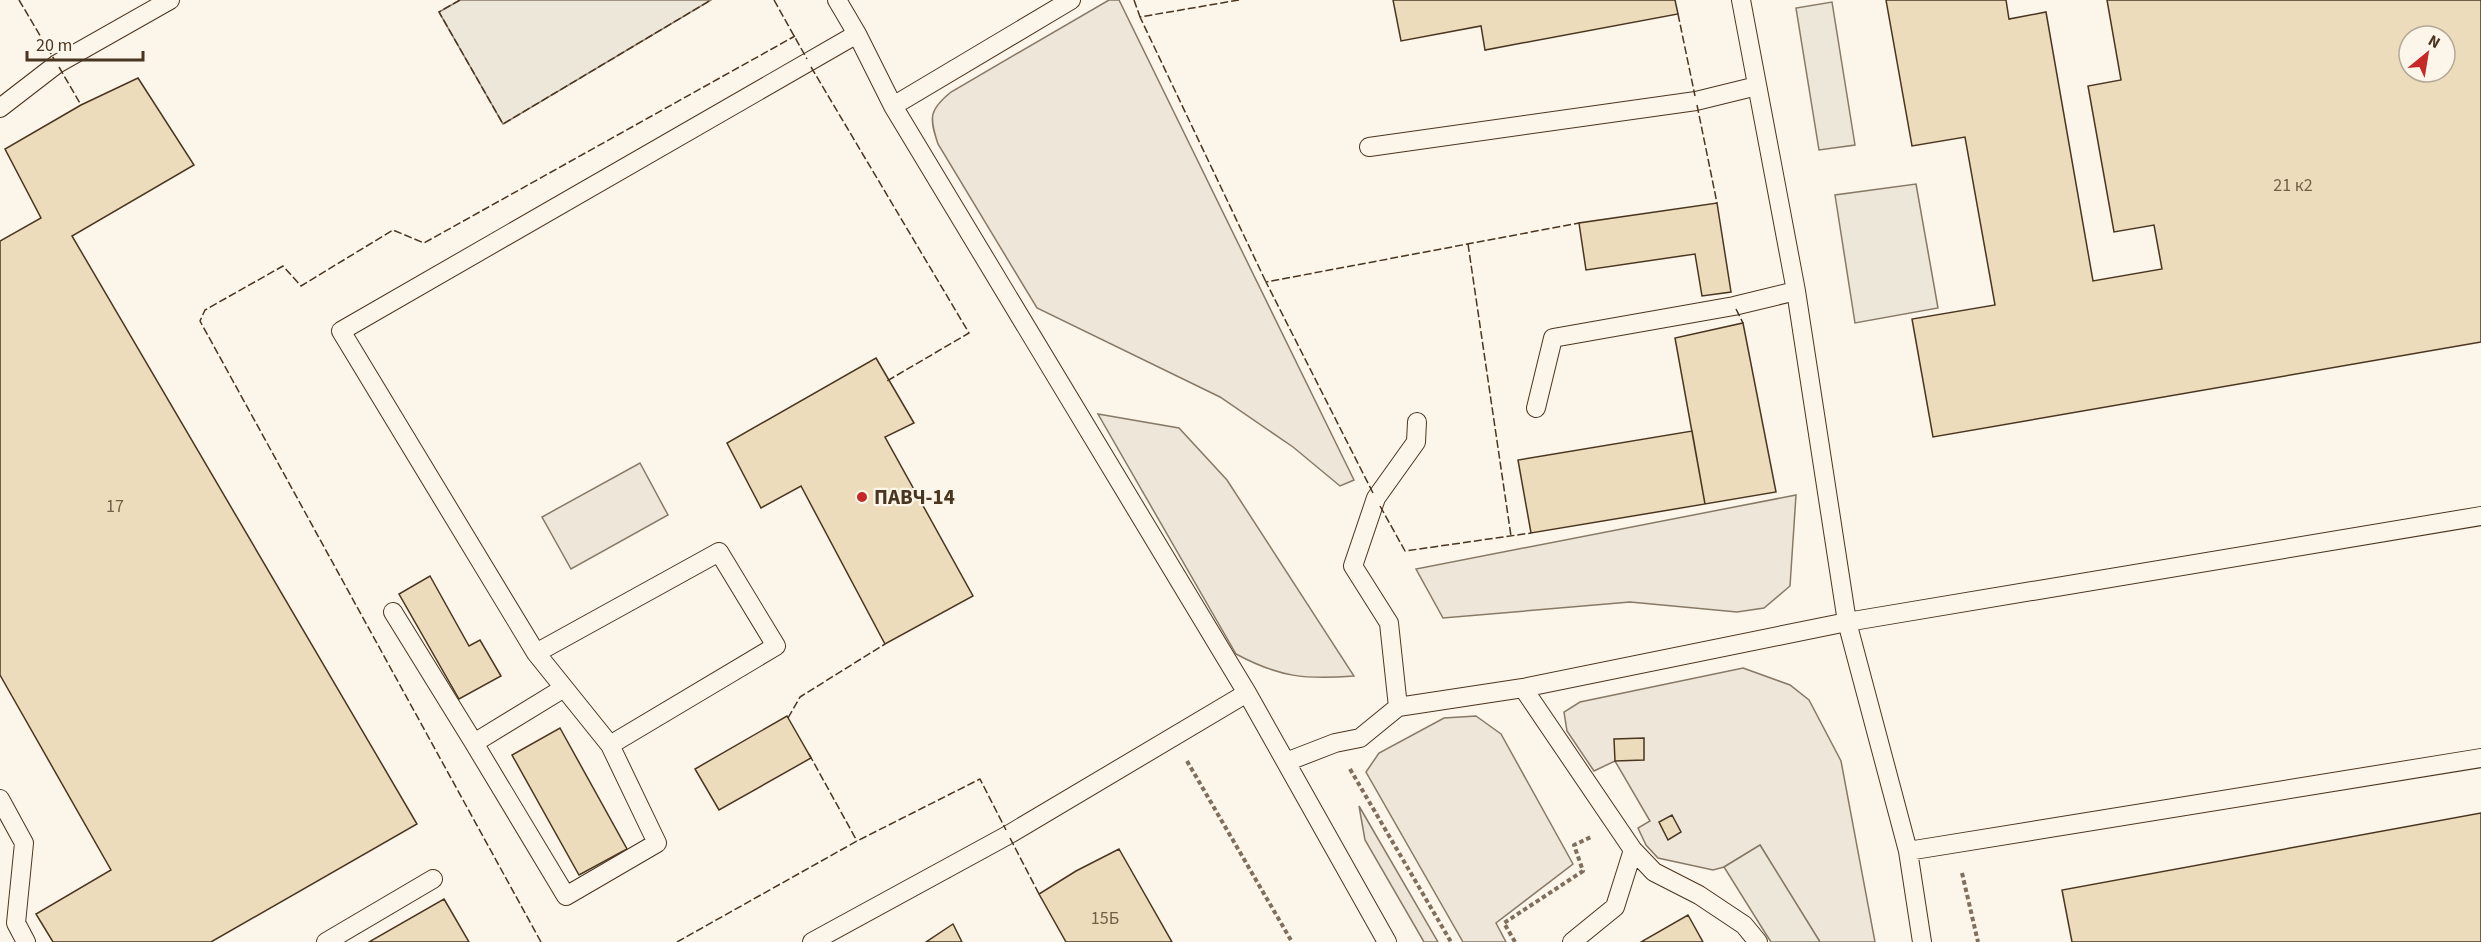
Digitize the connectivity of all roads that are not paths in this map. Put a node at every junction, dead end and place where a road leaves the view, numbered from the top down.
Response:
1 (170, 0) edge
2 (837, 0) edge
3 (1071, 0) edge
4 (1741, 0) edge
5 (857, 34) junction
6 (1758, 86) junction
7 (893, 106) junction
8 (0, 108) edge
9 (1369, 147) dead end
10 (1796, 291) junction
11 (1536, 408) dead end
12 (1417, 422) dead end
13 (2481, 516) edge
14 (393, 612) dead end
15 (1847, 622) junction
16 (536, 653) junction
17 (564, 688) junction
18 (1523, 688) junction
19 (1247, 693) junction
20 (1398, 707) junction
21 (474, 743) junction
22 (610, 745) junction
23 (2481, 758) edge
24 (1286, 762) junction
25 (0, 799) edge
26 (1633, 850) junction
27 (1908, 851) junction
28 (433, 879) dead end
29 (26, 942) edge
30 (326, 942) edge
31 (812, 942) edge
32 (1387, 942) edge
33 (1572, 942) edge
34 (1758, 942) edge
35 (1922, 942) edge

1 - 8 lane
2 - 5 lane
3 - 7 lane
4 - 6 lane
5 - 7 lane
5 - 16 lane
6 - 9 lane
6 - 10 lane
7 - 19 lane
10 - 11 lane
10 - 15 lane
12 - 20 lane
13 - 15 lane
14 - 21 lane
15 - 18 lane
15 - 27 lane
16 - 17 lane
16 - 22 lane
17 - 21 lane
17 - 22 lane
18 - 20 lane
18 - 26 lane
19 - 24 lane
19 - 31 lane
20 - 24 lane
21 - 22 lane
23 - 27 lane
24 - 32 lane
25 - 29 lane
26 - 33 lane
26 - 34 lane
27 - 35 lane
28 - 30 lane

